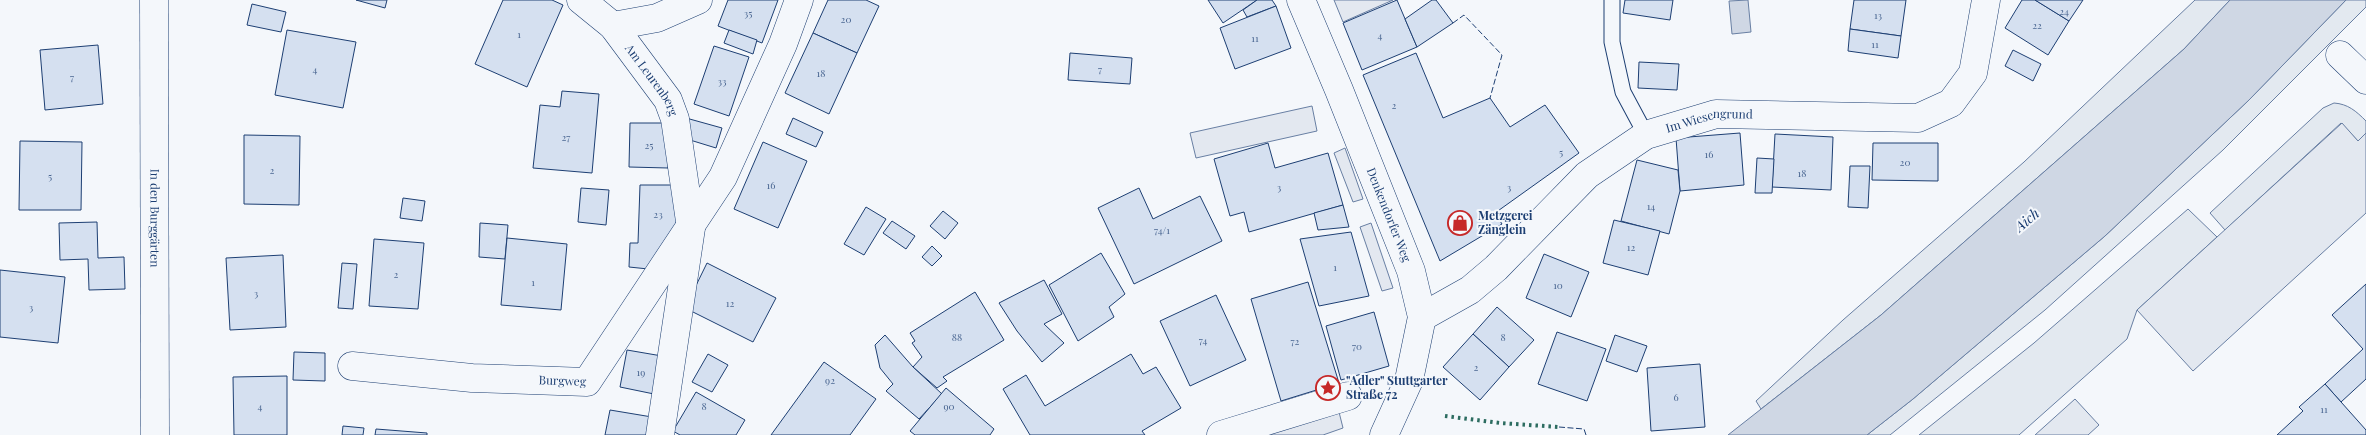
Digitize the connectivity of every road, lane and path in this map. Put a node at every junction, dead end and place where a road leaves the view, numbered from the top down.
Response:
1 (154, 0) edge
2 (581, 0) edge
3 (698, 0) edge
4 (799, 0) edge
5 (1301, 0) edge
6 (1612, 0) edge
7 (1986, 0) edge
8 (613, 26) junction
9 (2340, 55) dead end
10 (2366, 80) edge
11 (1646, 135) junction
12 (691, 228) junction
13 (1422, 317) junction
14 (352, 366) dead end
15 (1348, 396) dead end
16 (155, 435) edge
17 (660, 435) edge
18 (1222, 435) edge
19 (1384, 435) edge

1 - 16 street, In den Burggärten
2 - 8 street, Am Leurenberg
3 - 8 street
4 - 12 street, Am Leurenberg
5 - 13 street, Denkendorfer Weg
6 - 11 lane
7 - 11 street, Im Wiesengrund
8 - 12 street, Am Leurenberg
9 - 10 street
11 - 13 street, Im Wiesengrund
12 - 14 street, Burgweg
12 - 17 street, Am Leurenberg
13 - 19 street, Denkendorfer Weg
15 - 18 street

